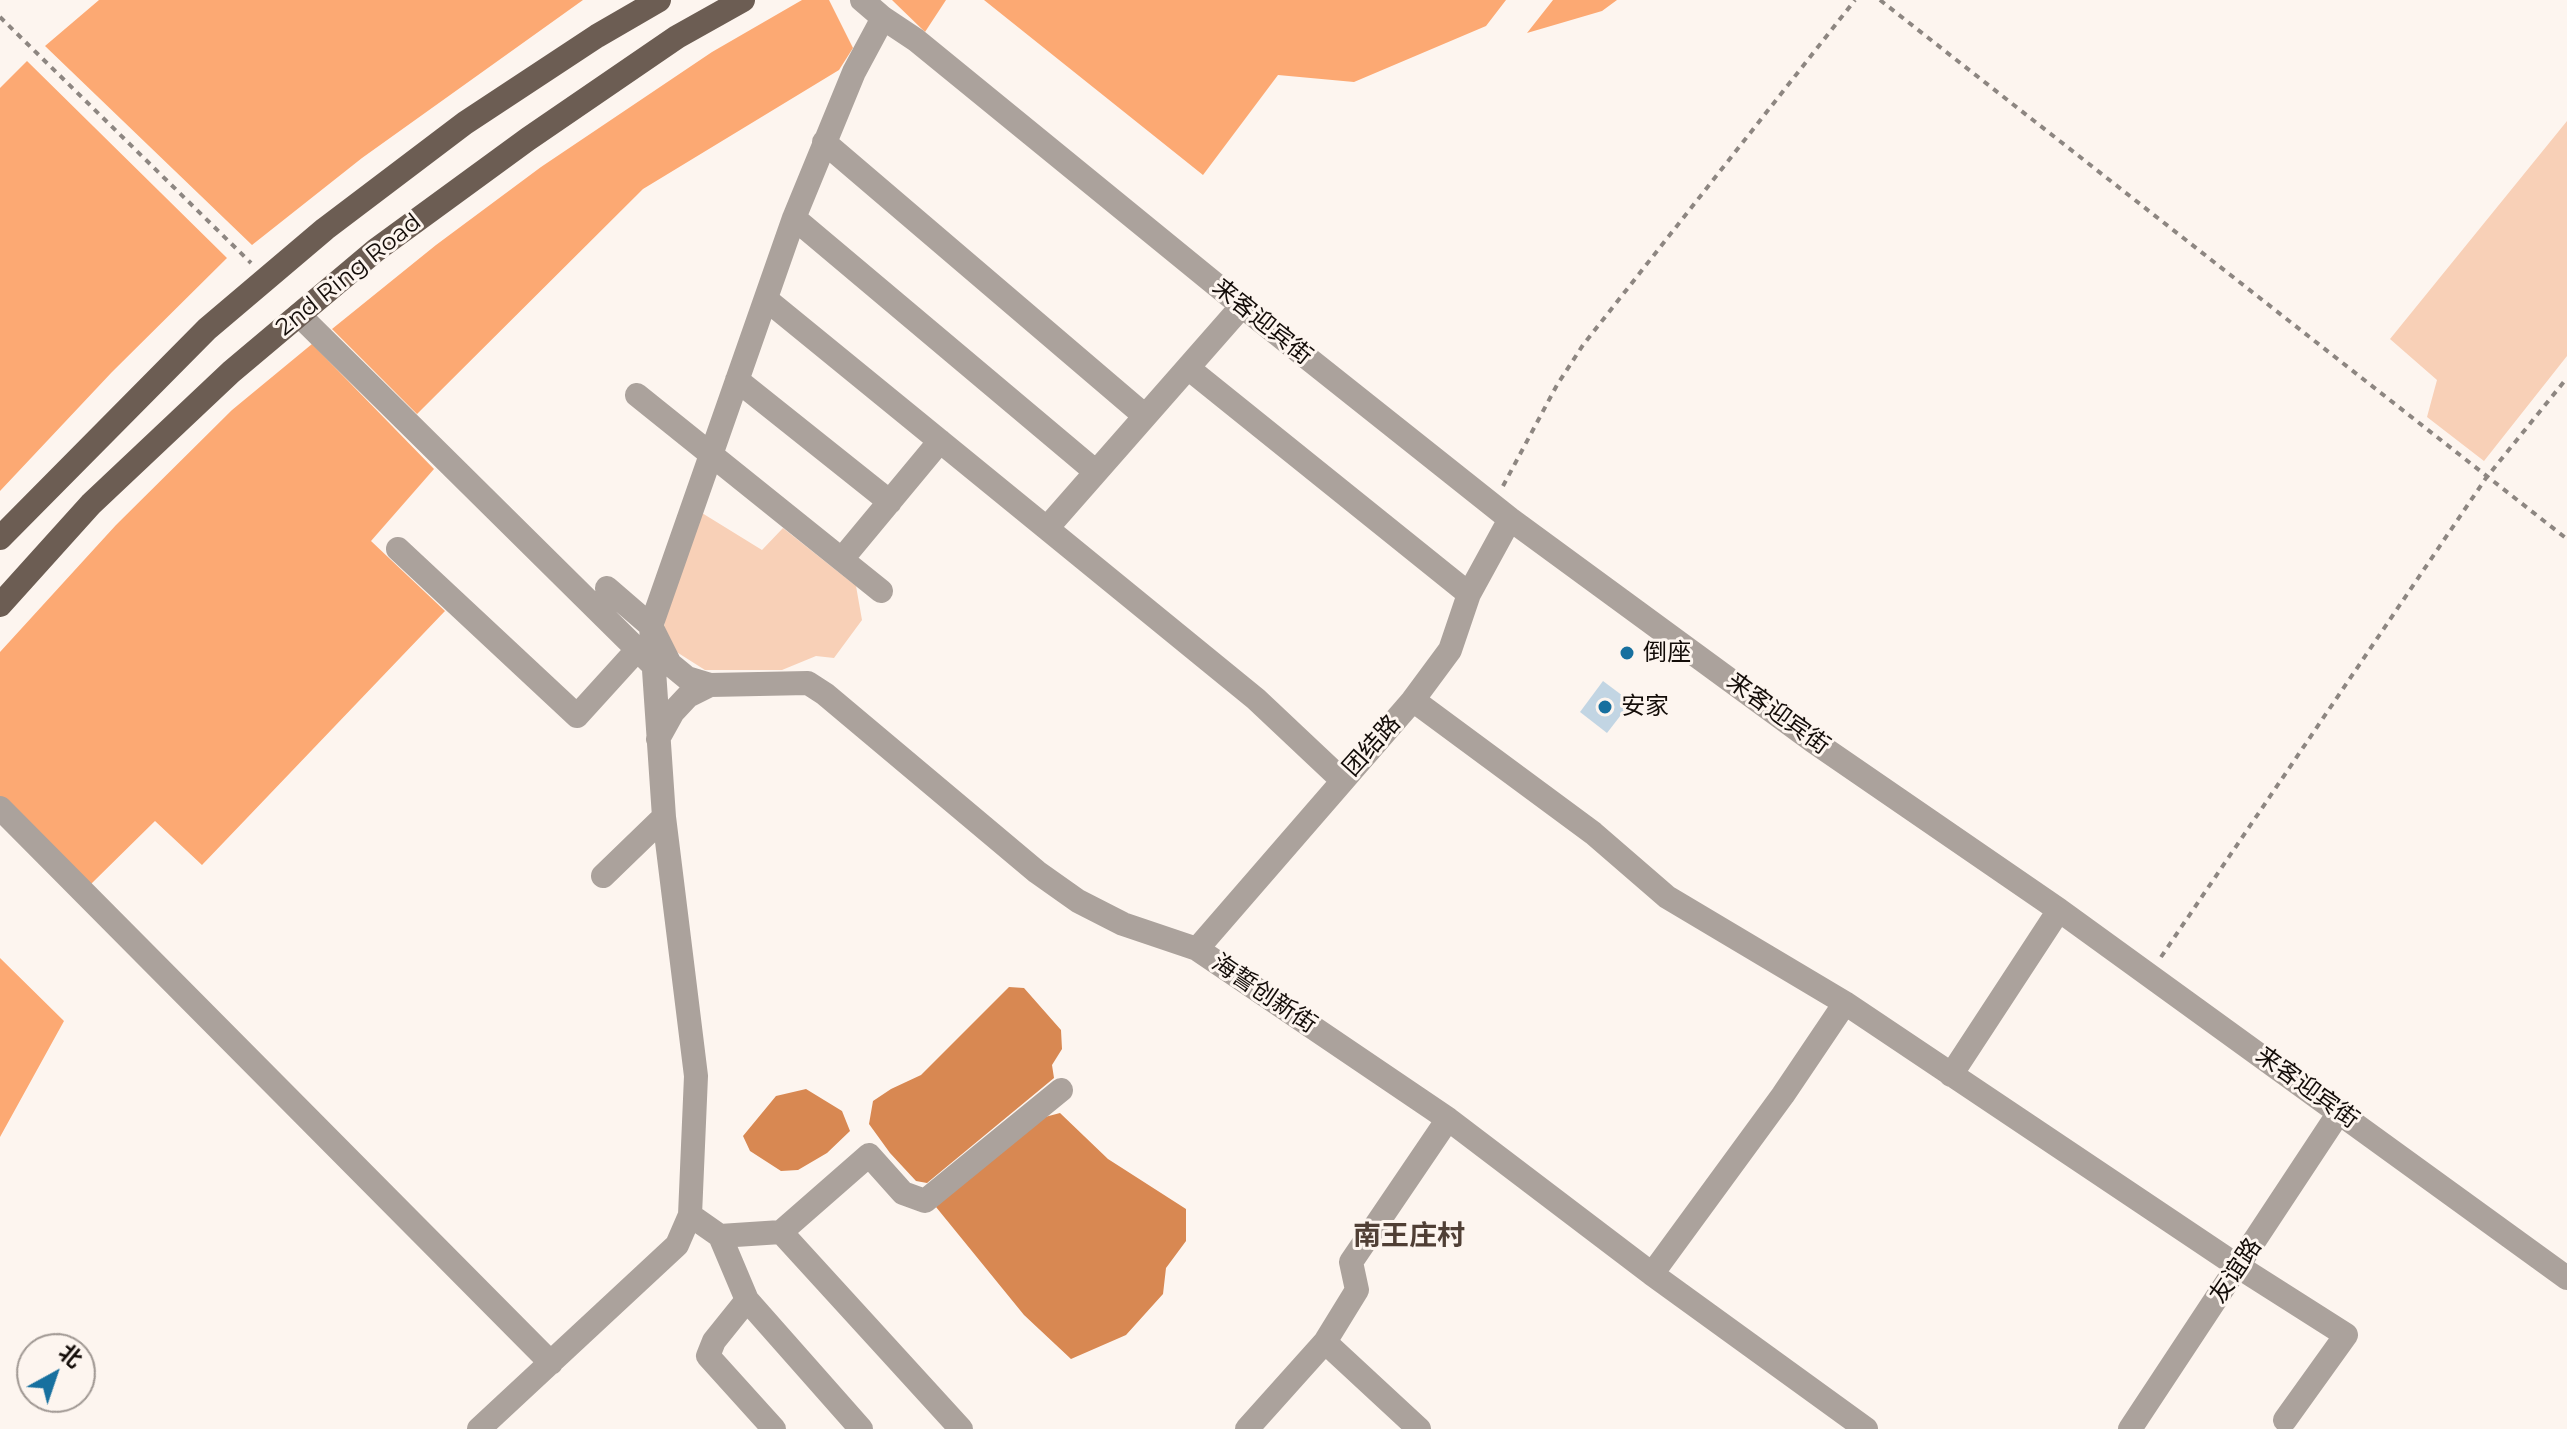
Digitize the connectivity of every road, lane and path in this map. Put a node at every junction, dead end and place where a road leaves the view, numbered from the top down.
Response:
1 (659, 0) edge
2 (743, 0) edge
3 (862, 0) edge
4 (1855, 0) edge
5 (1880, 0) edge
6 (0, 17) edge
7 (883, 18) junction
8 (824, 142) junction
9 (794, 218) junction
10 (267, 279) junction
11 (767, 300) junction
12 (1242, 306) junction
13 (299, 315) junction
14 (1188, 368) junction
15 (2567, 378) edge
16 (737, 380) junction
17 (637, 395) dead end
18 (1145, 416) junction
19 (940, 441) junction
20 (710, 454) junction
21 (1096, 472) junction
22 (2486, 478) junction
23 (890, 502) junction
24 (1501, 512) junction
25 (1047, 528) junction
26 (0, 538) edge
27 (2567, 539) edge
28 (398, 549) dead end
29 (842, 559) junction
30 (607, 588) dead end
31 (881, 591) dead end
32 (1469, 594) junction
33 (0, 605) edge
34 (651, 626) junction
35 (646, 658) junction
36 (710, 685) junction
37 (1413, 700) junction
38 (658, 739) junction
39 (1342, 780) junction
40 (0, 808) edge
41 (664, 817) junction
42 (603, 876) dead end
43 (2059, 910) junction
44 (1197, 949) junction
45 (2148, 976) junction
46 (1845, 1003) junction
47 (1951, 1075) junction
48 (1061, 1090) dead end
49 (2340, 1111) junction
50 (1448, 1119) junction
51 (690, 1215) junction
52 (781, 1232) junction
53 (720, 1236) junction
54 (2239, 1267) junction
55 (1652, 1274) junction
56 (2567, 1278) edge
57 (747, 1300) junction
58 (1325, 1342) junction
59 (551, 1363) junction
60 (2285, 1420) dead end
61 (479, 1429) edge
62 (774, 1429) edge
63 (861, 1429) edge
64 (961, 1429) edge
65 (1247, 1429) edge
66 (1419, 1429) edge
67 (1866, 1429) edge
68 (2130, 1429) edge

1 - 10 main road, 2nd Ring Road
2 - 13 main road, 2nd Ring Road
3 - 7 street, 来客迎宾街
4 - 24 path
5 - 22 path
6 - 10 path
7 - 8 street
7 - 12 street, 来客迎宾街
8 - 9 street
8 - 18 street
9 - 11 street
9 - 21 street
10 - 26 main road, 2nd Ring Road
11 - 16 street
11 - 19 street
12 - 14 street
12 - 24 street, 来客迎宾街
13 - 33 main road, 2nd Ring Road
13 - 35 street
14 - 18 street
14 - 32 street
15 - 22 path
16 - 20 street
16 - 23 street
17 - 20 street
18 - 21 street
19 - 23 street
19 - 25 street
20 - 29 street
20 - 34 street
21 - 25 street
22 - 27 path
22 - 45 path
23 - 29 street
24 - 32 street, 团结路
24 - 43 street, 来客迎宾街
25 - 39 street
28 - 35 street
29 - 31 street
30 - 34 street
32 - 37 street, 团结路
34 - 35 street
34 - 36 street, 海誓创新街
35 - 38 street
36 - 38 street
36 - 44 street, 海誓创新街
37 - 39 street, 团结路
37 - 46 street
38 - 41 street
39 - 44 street, 团结路
40 - 59 street
41 - 42 street
41 - 51 street
43 - 45 street, 来客迎宾街
43 - 47 street
44 - 50 street, 海誓创新街
45 - 49 street, 来客迎宾街
46 - 47 street
46 - 55 street
47 - 54 street
48 - 52 street
49 - 54 street, 友谊路
49 - 56 street, 来客迎宾街
50 - 55 street, 海誓创新街
50 - 58 street
51 - 53 street
51 - 59 street
52 - 53 street
52 - 64 street
53 - 57 street
54 - 60 street
54 - 68 street, 友谊路
55 - 67 street, 海誓创新街
57 - 62 street
57 - 63 street
58 - 65 street
58 - 66 street
59 - 61 street

